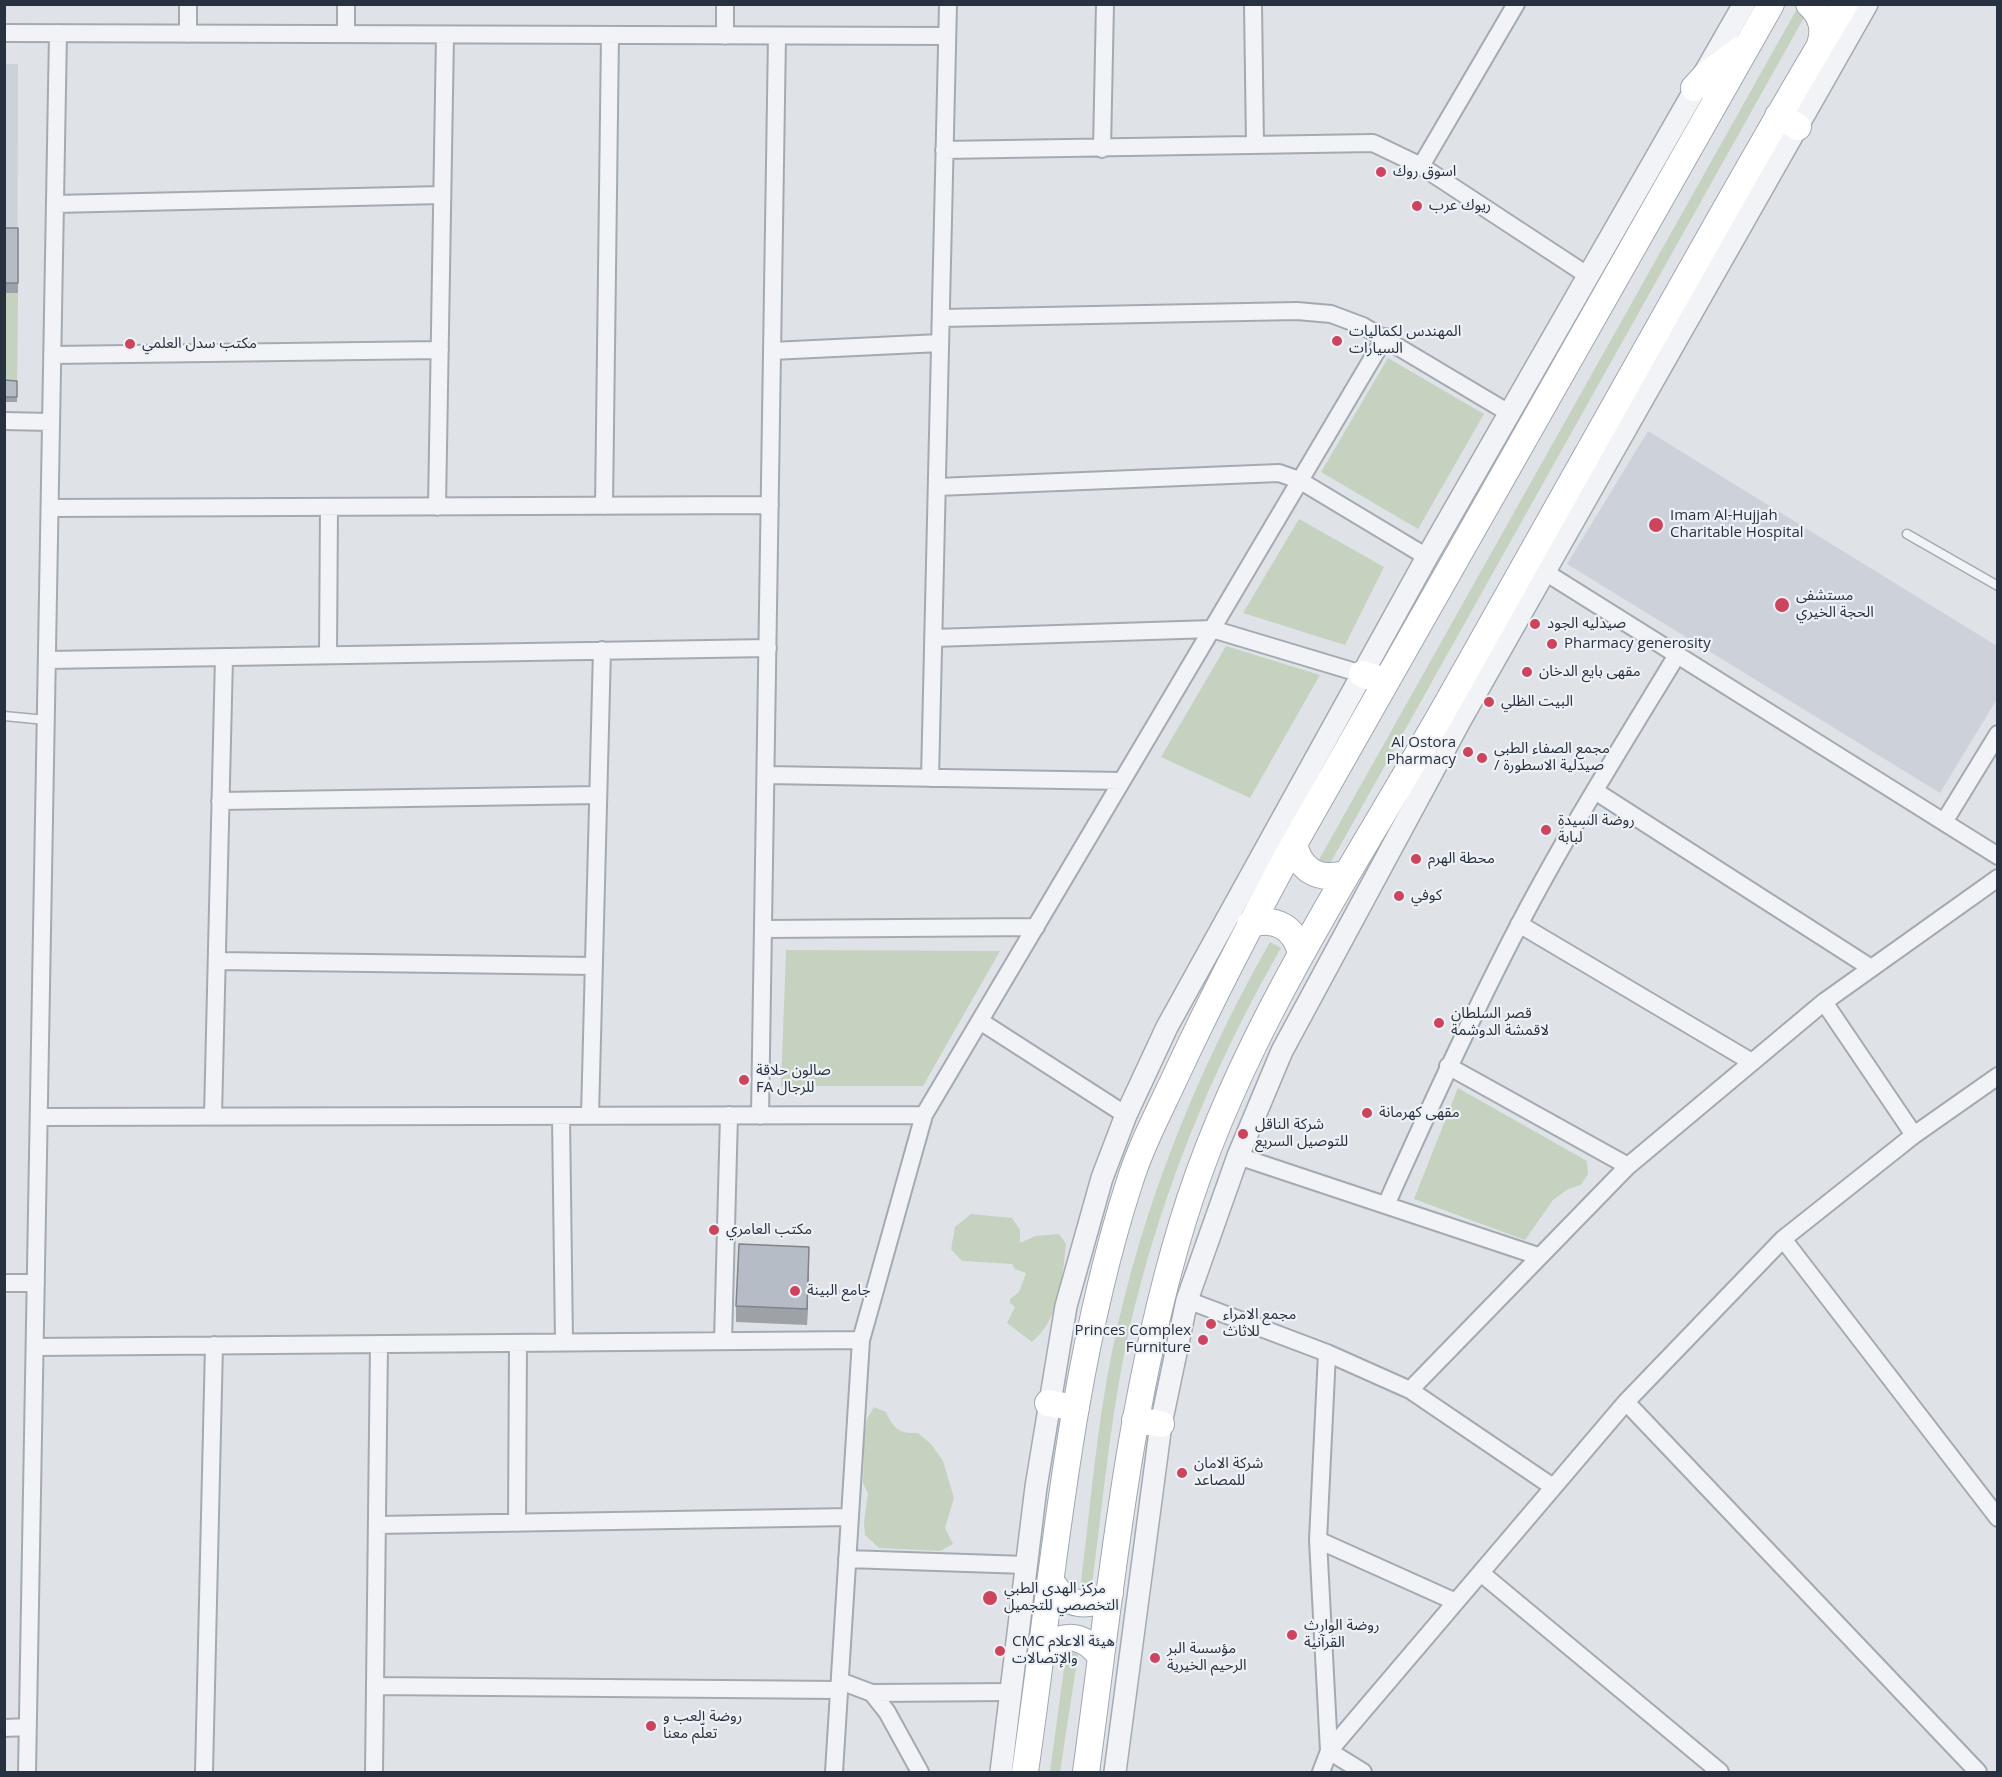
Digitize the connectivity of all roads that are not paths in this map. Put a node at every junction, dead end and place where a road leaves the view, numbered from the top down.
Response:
1 (188, 4) edge
2 (346, 4) edge
3 (725, 4) edge
4 (948, 4) edge
5 (1105, 4) edge
6 (1254, 4) edge
7 (1516, 4) edge
8 (1809, 4) edge
9 (1845, 4) edge
10 (1867, 4) edge
11 (1763, 11) edge
12 (4, 33) edge
13 (58, 33) junction
14 (188, 34) junction
15 (346, 34) junction
16 (445, 35) junction
17 (610, 35) junction
18 (725, 36) junction
19 (777, 36) junction
20 (947, 36) junction
21 (1820, 45) junction
22 (1694, 88) joint
23 (1788, 122) junction
24 (1255, 145) junction
25 (1102, 149) junction
26 (945, 150) junction
27 (1421, 166) junction
28 (442, 195) junction
29 (55, 204) junction
30 (1587, 275) junction
31 (941, 318) junction
32 (1385, 337) junction
33 (940, 343) junction
34 (440, 350) junction
35 (772, 351) junction
36 (52, 355) junction
37 (1509, 413) junction
38 (4, 421) edge
39 (51, 422) junction
40 (1300, 481) junction
41 (937, 487) junction
42 (770, 505) junction
43 (603, 506) junction
44 (329, 507) junction
45 (437, 507) junction
46 (50, 508) junction
47 (1907, 534) dead end
48 (1427, 557) junction
49 (1545, 572) junction
50 (1998, 586) edge
51 (1212, 629) junction
52 (933, 638) junction
53 (768, 648) junction
54 (602, 650) junction
55 (328, 655) junction
56 (1677, 655) junction
57 (224, 657) junction
58 (47, 660) junction
59 (1374, 678) junction
60 (4, 716) edge
61 (1451, 716) junction
62 (46, 720) junction
63 (1998, 734) edge
64 (766, 776) junction
65 (930, 778) junction
66 (1122, 781) junction
67 (1595, 790) junction
68 (598, 795) junction
69 (220, 801) junction
70 (1944, 822) junction
71 (1294, 844) junction
72 (1998, 856) edge
73 (1344, 874) junction
74 (1998, 878) edge
75 (1250, 924) junction
76 (1519, 924) junction
77 (1036, 927) junction
78 (763, 928) junction
79 (1301, 953) junction
80 (217, 961) junction
81 (594, 966) junction
82 (1871, 968) junction
83 (1824, 1002) junction
84 (980, 1022) junction
85 (1750, 1061) junction
86 (1448, 1066) junction
87 (1998, 1076) edge
88 (729, 1115) junction
89 (924, 1115) junction
90 (1126, 1115) junction
91 (39, 1116) junction
92 (213, 1116) junction
93 (561, 1116) junction
94 (590, 1116) junction
95 (760, 1116) junction
96 (1914, 1135) junction
97 (1238, 1156) junction
98 (1628, 1166) junction
99 (1386, 1204) junction
100 (1783, 1239) junction
101 (1538, 1256) junction
102 (4, 1283) edge
103 (36, 1283) junction
104 (1187, 1300) junction
105 (861, 1340) junction
106 (723, 1341) junction
107 (564, 1342) junction
108 (518, 1343) junction
109 (379, 1344) junction
110 (214, 1345) junction
111 (35, 1347) junction
112 (1326, 1353) junction
113 (1410, 1390) junction
114 (1626, 1401) junction
115 (1048, 1403) junction
116 (1076, 1408) junction
117 (1135, 1420) junction
118 (1161, 1424) junction
119 (1553, 1487) junction
120 (850, 1517) junction
121 (1998, 1518) edge
122 (517, 1522) junction
123 (377, 1525) junction
124 (1318, 1540) junction
125 (848, 1559) junction
126 (1026, 1565) junction
127 (1481, 1573) junction
128 (1052, 1583) junction
129 (1110, 1593) junction
130 (1456, 1602) junction
131 (1043, 1649) junction
132 (1101, 1657) junction
133 (839, 1685) junction
134 (375, 1686) junction
135 (872, 1692) junction
136 (1011, 1692) junction
137 (4, 1728) edge
138 (28, 1728) junction
139 (1329, 1751) junction
140 (27, 1773) edge
141 (204, 1773) edge
142 (374, 1773) edge
143 (834, 1773) edge
144 (920, 1773) edge
145 (1001, 1773) edge
146 (1025, 1773) edge
147 (1086, 1773) edge
148 (1115, 1773) edge
149 (1321, 1773) edge
150 (1363, 1773) edge
151 (1720, 1773) edge
152 (1978, 1773) edge

1 - 14 street
2 - 15 street
3 - 18 street
4 - 20 street
5 - 25 street
6 - 24 street
7 - 27 street
8 - 21 main road
9 - 21 main road
10 - 23 street
11 - 22 main road
11 - 59 main road
12 - 13 street
13 - 14 street
13 - 29 street
14 - 15 street
15 - 16 street
16 - 17 street
16 - 28 street
17 - 18 street
17 - 43 street
18 - 19 street
19 - 20 street
19 - 35 street
20 - 26 street
21 - 23 main road
22 - 30 street
23 - 49 street
23 - 61 main road
24 - 25 street
24 - 27 street
25 - 26 street
26 - 31 street
27 - 30 street
28 - 29 street
28 - 34 street
29 - 36 street
30 - 37 street
31 - 32 street
31 - 33 street
32 - 37 street
32 - 40 street
33 - 35 street
33 - 41 street
34 - 36 street
34 - 45 street
35 - 42 street
36 - 39 street
37 - 48 street
38 - 39 street
39 - 46 street
40 - 41 street
40 - 48 street
40 - 51 street
41 - 52 street
42 - 43 street
42 - 53 street
43 - 45 street
44 - 45 street
44 - 46 street
44 - 55 street
46 - 58 street
47 - 50 lane
48 - 59 street
49 - 56 street
49 - 61 street
51 - 52 street
51 - 59 street
51 - 66 street
52 - 65 street
53 - 54 street
53 - 64 street
54 - 55 street
54 - 68 street
55 - 57 street
56 - 67 street
56 - 70 street
57 - 58 street
57 - 69 street
58 - 62 street
59 - 71 main road
59 - 90 street
60 - 62 lane
61 - 73 main road
61 - 97 street
62 - 91 street
63 - 70 street
64 - 65 street
64 - 78 street
65 - 66 street
66 - 77 street
67 - 76 street
67 - 82 street
68 - 69 street
68 - 81 street
69 - 80 street
70 - 72 street
71 - 73 main road
71 - 75 main road
73 - 79 main road
74 - 82 street
75 - 79 main road
75 - 116 main road
76 - 85 street
76 - 86 street
77 - 78 street
77 - 84 street
78 - 95 street
79 - 117 main road
80 - 81 street
80 - 92 street
81 - 94 street
82 - 83 street
83 - 85 street
83 - 96 street
84 - 89 street
84 - 90 street
85 - 98 street
86 - 98 street
86 - 99 street
87 - 96 street
88 - 94 street
88 - 95 street
88 - 106 street
89 - 95 street
89 - 105 street
90 - 115 street
91 - 92 street
91 - 103 street
92 - 93 street
93 - 94 street
93 - 107 street
96 - 100 street
97 - 99 street
97 - 104 street
98 - 101 street
99 - 101 street
100 - 114 street
100 - 121 street
101 - 113 street
102 - 103 street
103 - 111 street
104 - 112 street
104 - 118 street
105 - 106 street
105 - 120 street
106 - 107 street
107 - 108 street
108 - 109 street
108 - 122 street
109 - 110 street
109 - 123 street
110 - 111 street
110 - 141 street
111 - 138 street
112 - 113 street
112 - 124 street
113 - 119 street
114 - 119 street
114 - 152 street
115 - 116 main road
115 - 126 street
116 - 128 main road
117 - 118 main road
117 - 129 main road
118 - 148 street
119 - 127 street
120 - 122 street
120 - 125 street
122 - 123 street
123 - 134 street
124 - 130 street
124 - 139 street
125 - 126 street
125 - 133 street
126 - 136 street
127 - 130 street
127 - 151 street
128 - 129 main road
128 - 131 main road
129 - 132 main road
130 - 139 street
131 - 132 main road
131 - 146 main road
132 - 147 main road
133 - 134 street
133 - 135 street
133 - 143 street
134 - 142 street
135 - 136 street
135 - 144 street
136 - 145 street
137 - 138 street
138 - 140 street
139 - 149 street
139 - 150 street

